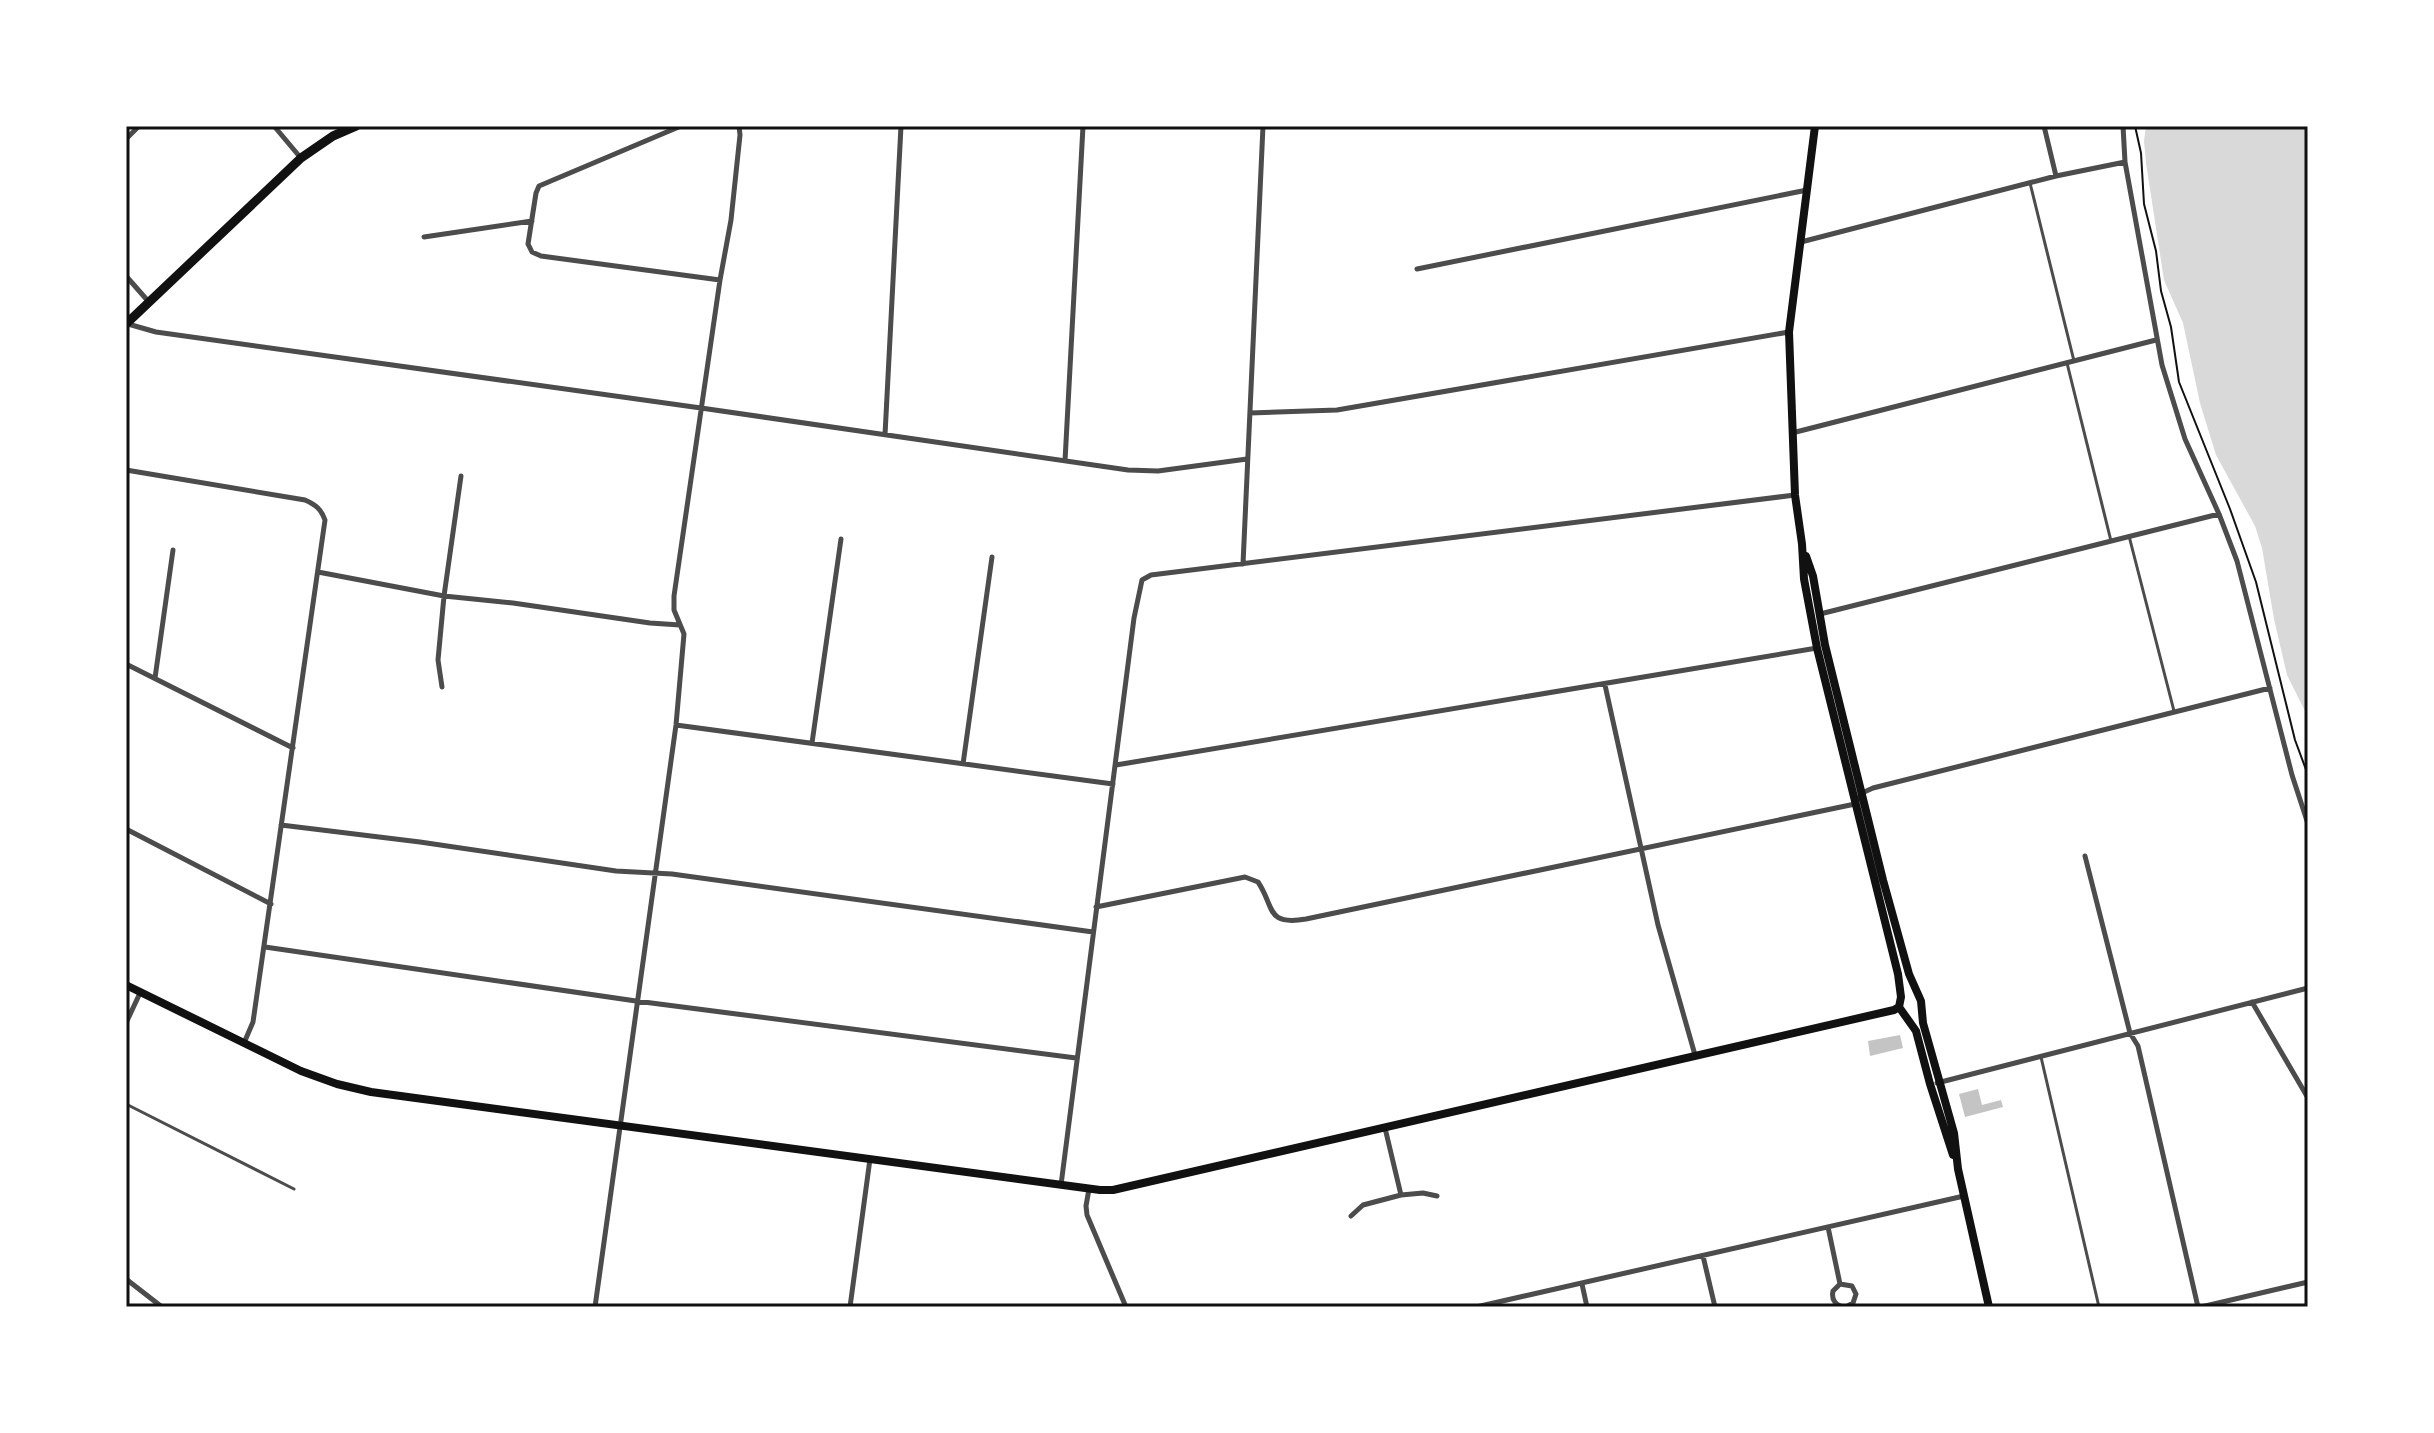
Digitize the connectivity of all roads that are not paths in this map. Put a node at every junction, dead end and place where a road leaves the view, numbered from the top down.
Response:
1 (139, 126) edge
2 (274, 126) edge
3 (356, 126) edge
4 (681, 126) edge
5 (739, 126) edge
6 (901, 126) edge
7 (1083, 126) edge
8 (1263, 126) edge
9 (1815, 126) edge
10 (2044, 126) edge
11 (2123, 126) edge
12 (126, 139) edge
13 (301, 158) junction
14 (2125, 162) junction
15 (2056, 176) junction
16 (2030, 183) junction
17 (1807, 190) junction
18 (532, 221) junction
19 (424, 237) dead end
20 (1800, 242) junction
21 (1417, 269) dead end
22 (126, 276) edge
23 (720, 280) junction
24 (149, 302) junction
25 (127, 324) edge
26 (1789, 332) junction
27 (2156, 340) junction
28 (2070, 362) junction
29 (701, 408) junction
30 (1250, 413) junction
31 (1791, 433) junction
32 (885, 435) junction
33 (1247, 459) junction
34 (1065, 461) junction
35 (126, 470) edge
36 (461, 476) dead end
37 (1795, 495) junction
38 (2219, 514) junction
39 (2129, 536) junction
40 (841, 539) dead end
41 (2111, 541) junction
42 (173, 550) dead end
43 (992, 557) dead end
44 (1243, 564) junction
45 (318, 572) junction
46 (444, 596) junction
47 (1815, 615) junction
48 (681, 625) junction
49 (1821, 646) junction
50 (126, 664) edge
51 (155, 678) junction
52 (1605, 685) junction
53 (442, 687) dead end
54 (2270, 688) junction
55 (2174, 711) junction
56 (676, 725) junction
57 (812, 743) junction
58 (293, 748) junction
59 (963, 764) junction
60 (1116, 765) junction
61 (1113, 784) junction
62 (1862, 793) junction
63 (1855, 804) junction
64 (2308, 824) edge
65 (281, 825) junction
66 (126, 829) edge
67 (1641, 849) junction
68 (2085, 856) dead end
69 (654, 873) junction
70 (271, 904) junction
71 (1096, 907) junction
72 (1093, 932) junction
73 (265, 947) junction
74 (126, 985) edge
75 (2308, 988) edge
76 (140, 992) junction
77 (1917, 995) junction
78 (636, 1001) junction
79 (2252, 1002) junction
80 (1902, 1006) junction
81 (1921, 1008) junction
82 (126, 1023) edge
83 (2130, 1033) junction
84 (244, 1043) junction
85 (1696, 1056) junction
86 (2041, 1056) junction
87 (1076, 1058) junction
88 (1935, 1083) junction
89 (2308, 1098) edge
90 (126, 1104) edge
91 (620, 1125) junction
92 (1385, 1128) junction
93 (870, 1159) junction
94 (1061, 1185) junction
95 (294, 1189) dead end
96 (1089, 1189) junction
97 (1401, 1195) junction
98 (1437, 1196) dead end
99 (1964, 1196) junction
100 (1351, 1216) dead end
101 (1828, 1227) junction
102 (1703, 1256) junction
103 (126, 1279) edge
104 (2308, 1282) edge
105 (1582, 1284) junction
106 (1840, 1284) junction
107 (162, 1307) edge
108 (595, 1307) edge
109 (850, 1307) edge
110 (1126, 1307) edge
111 (1476, 1307) edge
112 (1587, 1307) edge
113 (1715, 1307) edge
114 (1846, 1307) edge
115 (1989, 1307) edge
116 (2099, 1307) edge
117 (2200, 1307) edge

1 - 12 street
2 - 13 street
3 - 13 main road
4 - 18 street
5 - 23 street
6 - 32 street
7 - 34 street
8 - 30 street
9 - 17 main road
10 - 15 street
11 - 14 street
13 - 24 main road
14 - 15 street
14 - 27 street
15 - 16 street
16 - 20 street
16 - 28 lane
17 - 20 main road
17 - 21 street
18 - 19 street
18 - 23 street
20 - 26 main road
22 - 24 street
23 - 29 street
24 - 25 main road
25 - 29 street
26 - 30 street
26 - 31 main road
27 - 28 street
27 - 38 street
28 - 31 street
28 - 41 lane
29 - 32 street
29 - 48 street
30 - 33 street
31 - 37 main road
32 - 34 street
33 - 34 street
33 - 44 street
35 - 45 street
36 - 46 street
37 - 44 street
37 - 47 main road
38 - 39 street
38 - 54 street
39 - 41 street
39 - 55 lane
40 - 57 street
41 - 47 street
42 - 51 street
43 - 59 street
44 - 60 street
45 - 46 street
45 - 58 street
46 - 48 street
46 - 53 street
47 - 49 main road
48 - 56 street
49 - 52 street
49 - 62 main road
49 - 63 main road
50 - 51 street
51 - 58 street
52 - 60 street
52 - 67 street
54 - 55 street
54 - 64 street
55 - 62 street
56 - 57 street
56 - 69 street
57 - 59 street
58 - 65 street
59 - 61 street
60 - 61 street
61 - 71 street
62 - 63 street
62 - 77 main road
63 - 67 street
63 - 80 main road
65 - 69 street
65 - 70 street
66 - 70 street
67 - 71 street
67 - 85 street
68 - 83 street
69 - 72 street
69 - 78 street
70 - 73 street
71 - 72 street
72 - 87 street
73 - 78 street
73 - 84 street
74 - 76 main road
75 - 79 street
76 - 82 street
76 - 84 main road
77 - 80 main road
77 - 81 main road
78 - 87 street
78 - 91 street
79 - 83 street
79 - 89 street
80 - 81 main road
80 - 85 main road
80 - 88 main road
81 - 88 main road
83 - 86 street
83 - 117 street
84 - 91 main road
85 - 92 main road
86 - 88 street
86 - 116 lane
87 - 94 street
88 - 99 main road
90 - 95 lane
91 - 93 main road
91 - 108 street
92 - 96 main road
92 - 97 street
93 - 94 main road
93 - 109 street
94 - 96 main road
96 - 110 street
97 - 98 street
97 - 100 street
99 - 101 street
99 - 115 main road
101 - 102 street
101 - 106 street
102 - 105 street
102 - 113 street
103 - 107 street
104 - 117 street
105 - 111 street
105 - 112 street
106 - 114 street
106 - 114 street

